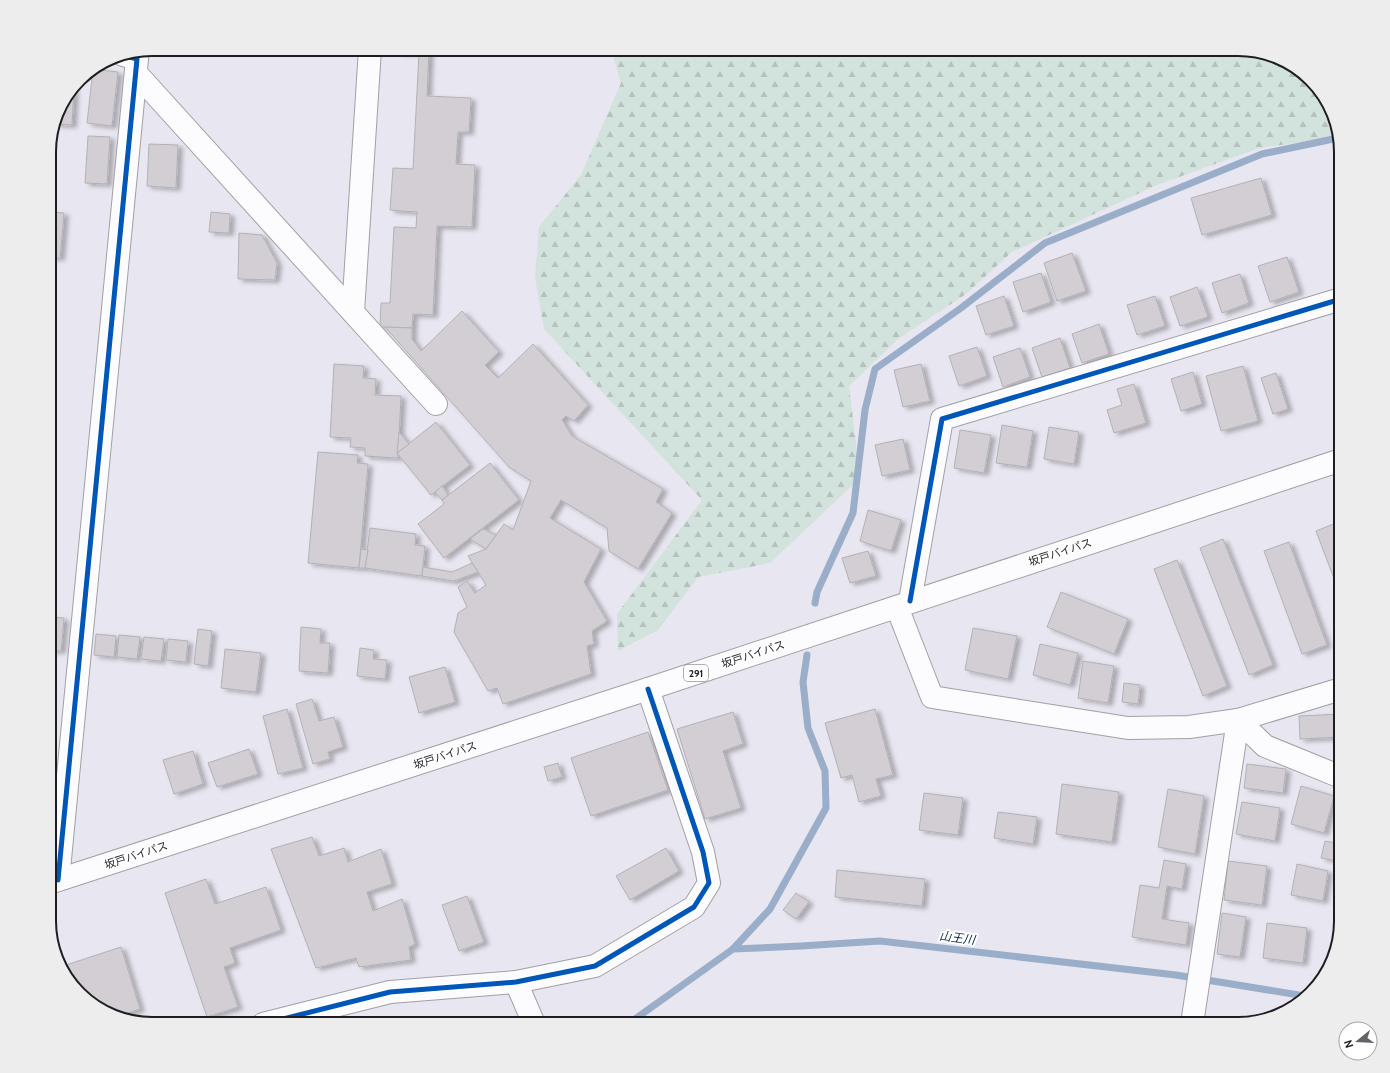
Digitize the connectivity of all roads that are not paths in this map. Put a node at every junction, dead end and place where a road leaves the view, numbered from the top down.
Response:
1 (370, 56) edge
2 (134, 58) edge
3 (136, 73) junction
4 (1334, 301) edge
5 (353, 312) junction
6 (436, 404) dead end
7 (1334, 462) edge
8 (903, 604) junction
9 (648, 689) junction
10 (1334, 691) edge
11 (1238, 720) junction
12 (1334, 774) edge
13 (56, 862) edge
14 (56, 881) edge
15 (516, 982) junction
16 (291, 1017) edge
17 (531, 1017) edge
18 (1193, 1017) edge

1 - 5 main road
2 - 3 main road
3 - 5 main road
3 - 13 main road
4 - 8 main road
5 - 6 main road
7 - 8 main road, 坂戸バイパス / 291
8 - 9 main road, 坂戸バイパス / 291
8 - 11 main road
9 - 14 main road, 坂戸バイパス / 291
9 - 15 main road
10 - 11 main road
11 - 12 main road
11 - 18 main road
15 - 16 main road
15 - 17 main road

